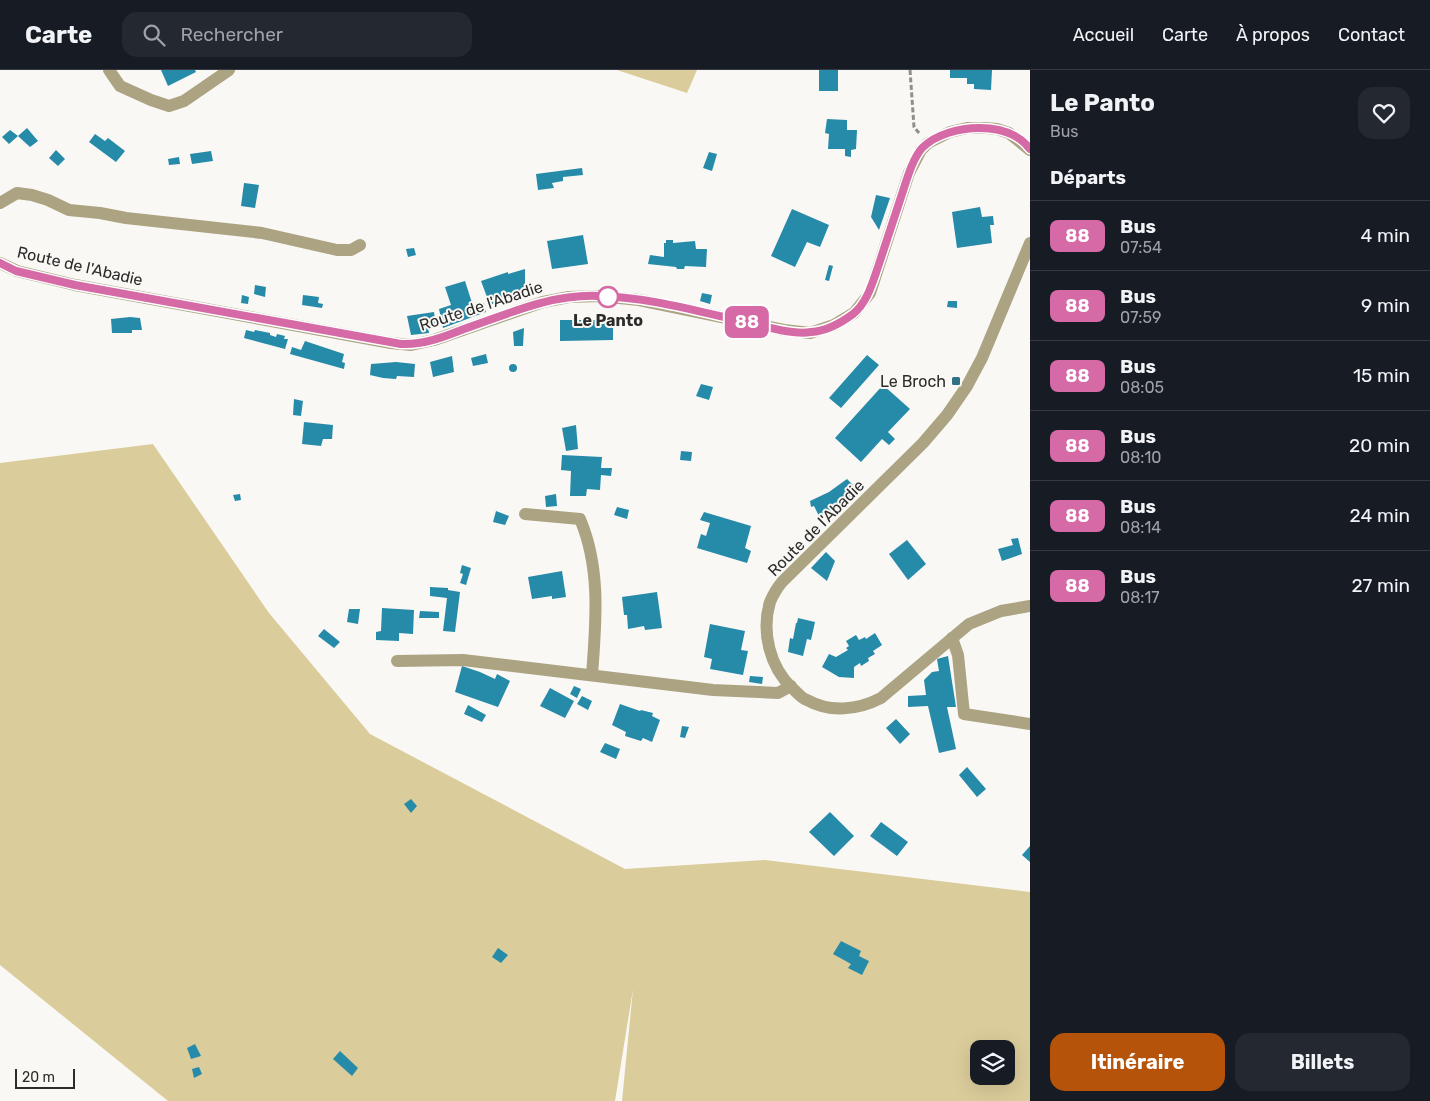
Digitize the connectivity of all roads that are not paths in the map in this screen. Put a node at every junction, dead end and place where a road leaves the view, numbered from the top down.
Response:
1 (109, 70) edge
2 (229, 70) edge
3 (1030, 150) edge
4 (0, 203) edge
5 (1030, 243) edge
6 (360, 245) dead end
7 (0, 263) edge
8 (525, 514) dead end
9 (1030, 606) edge
10 (952, 638) junction
11 (397, 661) dead end
12 (592, 675) junction
13 (791, 686) junction
14 (1030, 724) edge

1 - 2 street
3 - 7 street, Route de l'Abadie
4 - 6 street
5 - 13 street, Route de l'Abadie
8 - 12 street
9 - 10 street, Route de l'Abadie
10 - 13 street, Route de l'Abadie
10 - 14 street
11 - 12 street
12 - 13 street

